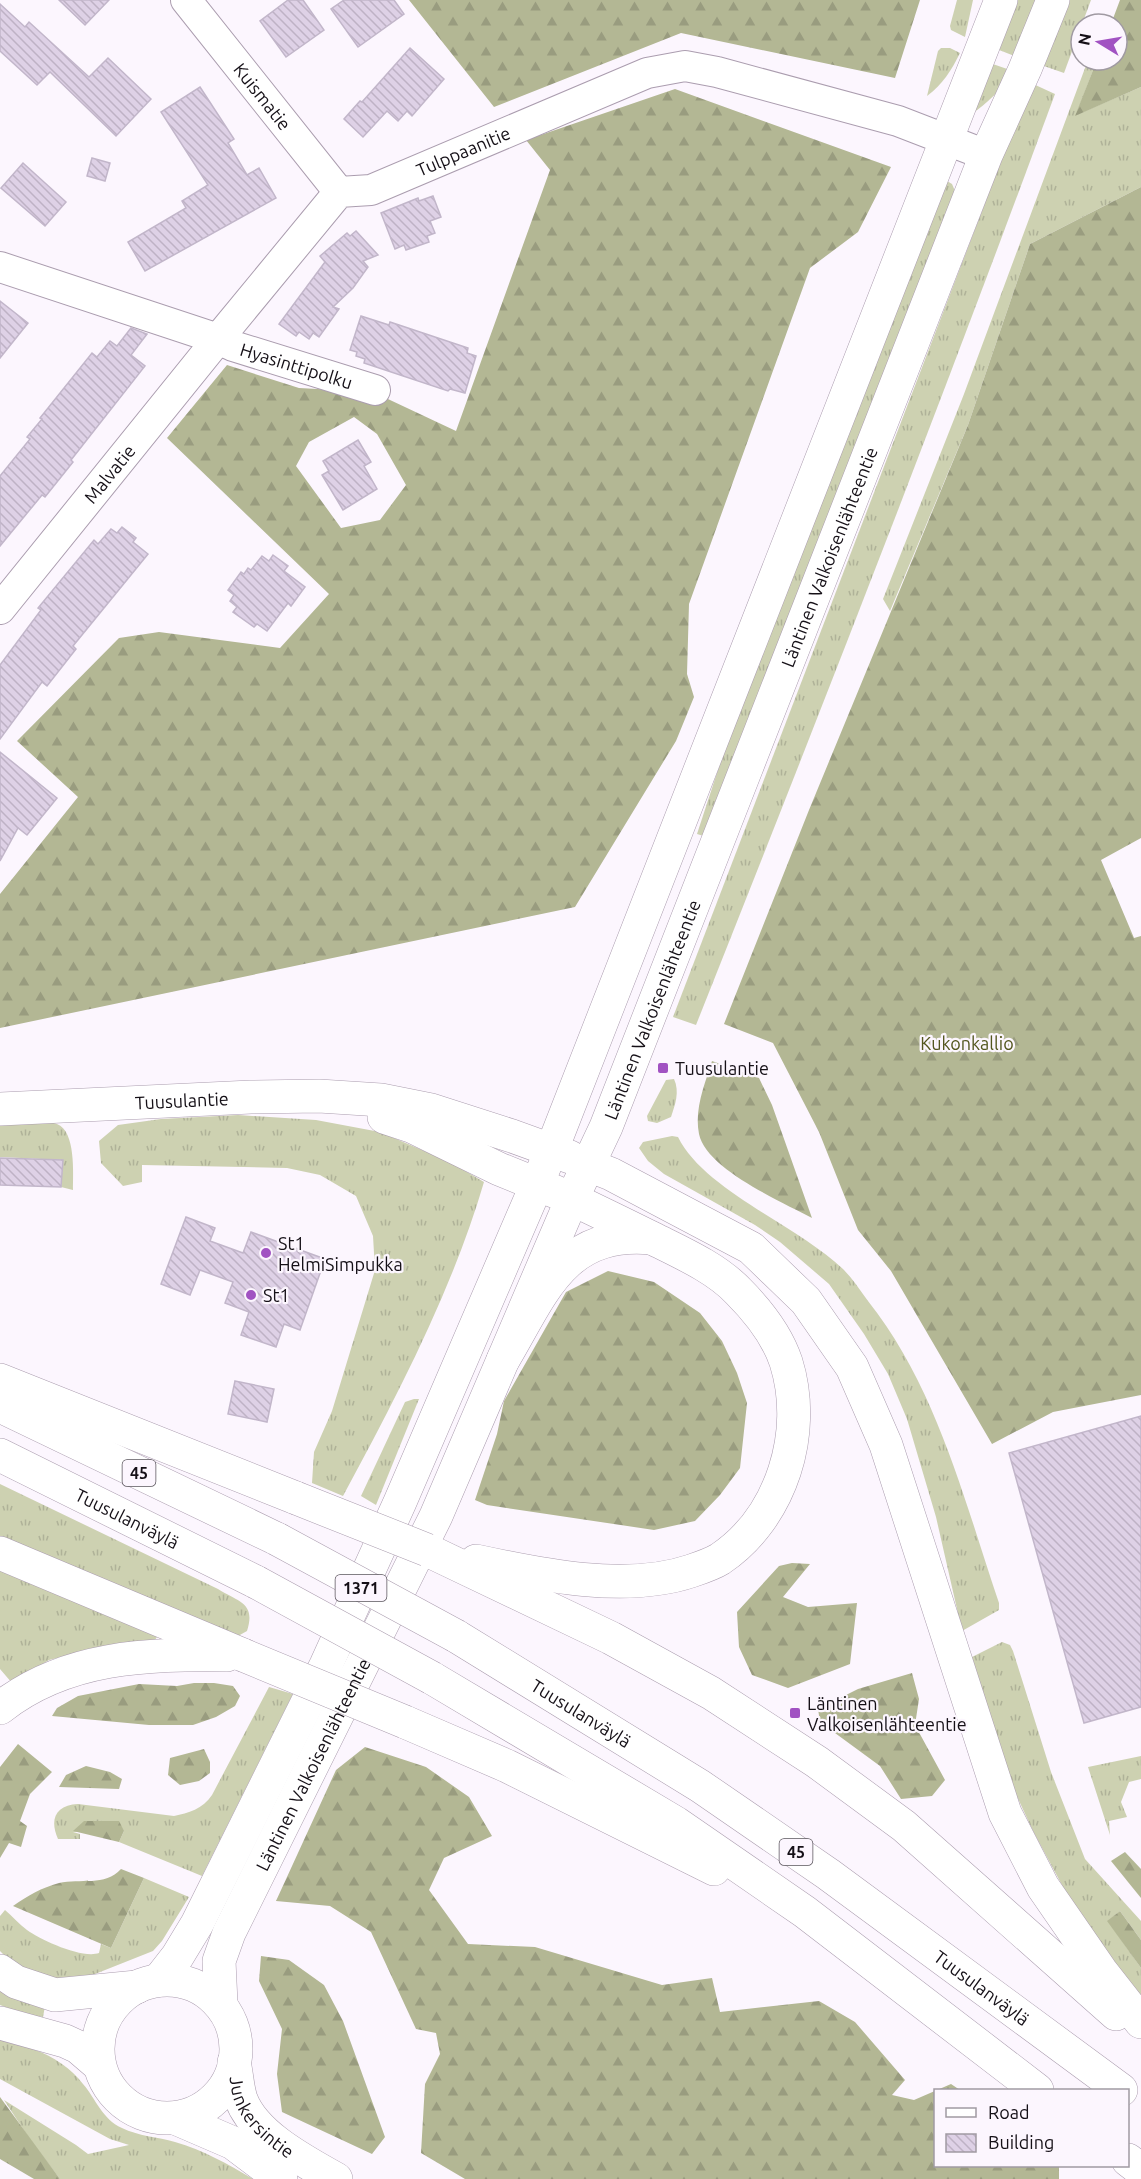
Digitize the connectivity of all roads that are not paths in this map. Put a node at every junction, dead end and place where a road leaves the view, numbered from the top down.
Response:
1 (186, 0) edge
2 (1001, 0) edge
3 (1053, 0) edge
4 (946, 138) junction
5 (986, 155) junction
6 (339, 192) junction
7 (0, 267) edge
8 (218, 339) junction
9 (375, 390) dead end
10 (0, 609) edge
11 (0, 1093) edge
12 (320, 1096) junction
13 (79, 1104) junction
14 (0, 1109) edge
15 (552, 1149) junction
16 (588, 1165) junction
17 (536, 1184) junction
18 (572, 1199) junction
19 (653, 1238) junction
20 (503, 1360) junction
21 (0, 1380) edge
22 (0, 1406) edge
23 (0, 1455) edge
24 (0, 1553) edge
25 (482, 1569) junction
26 (243, 1655) junction
27 (0, 1708) edge
28 (805, 1912) junction
29 (0, 1971) edge
30 (148, 1983) junction
31 (220, 2003) junction
32 (1141, 2022) edge
33 (0, 2023) edge
34 (1141, 2036) edge
35 (234, 2062) junction
36 (99, 2065) junction
37 (1034, 2089) edge
38 (1118, 2089) edge
39 (1129, 2096) edge
40 (1141, 2105) edge
41 (175, 2118) junction
42 (1129, 2161) edge
43 (1141, 2170) edge
44 (281, 2179) edge
45 (336, 2179) edge

1 - 6 street, Kuismatie
2 - 4 main road, Läntinen Valkoisenlähteentie
3 - 5 main road, Läntinen Valkoisenlähteentie
4 - 5 street, Tulppaanitie
4 - 6 street, Tulppaanitie
4 - 15 main road, Läntinen Valkoisenlähteentie
5 - 16 main road, Läntinen Valkoisenlähteentie
6 - 8 street
7 - 8 street
8 - 9 street, Hyasinttipolku
8 - 10 street, Malvatie
11 - 13 main road, Tuusulantie
12 - 13 main road, Tuusulantie
12 - 15 main road, Tuusulantie
12 - 17 main road, Tuusulantie
13 - 14 main road, Tuusulantie
15 - 16 main road, Tuusulantie
15 - 17 main road, Läntinen Valkoisenlähteentie
16 - 18 main road, Läntinen Valkoisenlähteentie / 1371
16 - 32 main road, Tuusulantie
17 - 18 main road, Tuusulantie
17 - 30 main road, Läntinen Valkoisenlähteentie / 1371
18 - 19 main road, Tuusulantie
18 - 20 main road, Läntinen Valkoisenlähteentie / 1371
19 - 20 main road
19 - 25 main road, Tuusulantie
20 - 31 main road, Läntinen Valkoisenlähteentie / 1371
21 - 25 main road, bridge
22 - 38 main road, Tuusulanväylä / 45, bridge
23 - 28 main road, Tuusulanväylä / 45, bridge
24 - 26 main road
25 - 34 main road
26 - 27 main road
26 - 28 main road, bridge
28 - 37 main road, Tuusulanväylä / 45
29 - 30 main road
30 - 31 main road
30 - 36 main road
31 - 35 main road
33 - 36 main road
35 - 41 main road
35 - 45 main road, Junkersintie
36 - 41 main road
39 - 40 main road
41 - 44 main road, Junkersintie
42 - 43 main road

